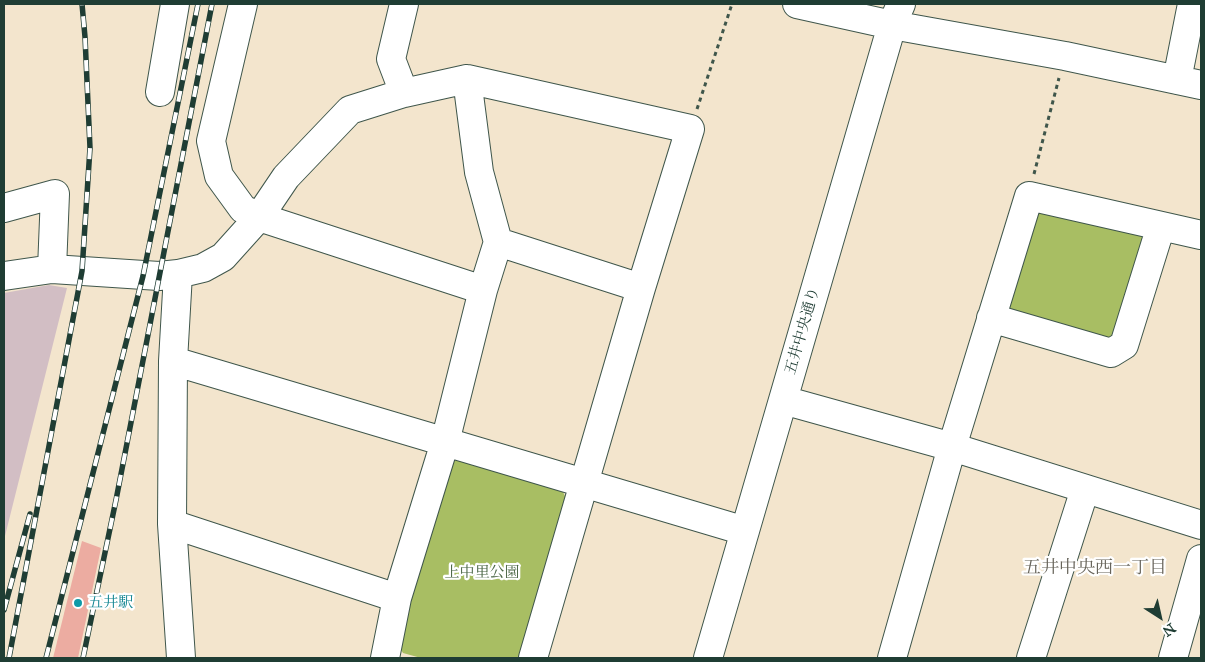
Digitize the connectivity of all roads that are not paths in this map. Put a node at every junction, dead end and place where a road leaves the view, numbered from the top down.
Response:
1 (175, 4) edge
2 (243, 4) edge
3 (404, 4) edge
4 (797, 4) edge
5 (1192, 4) edge
6 (897, 15) edge
7 (467, 79) junction
8 (1189, 82) edge
9 (160, 92) dead end
10 (404, 93) junction
11 (4, 208) edge
12 (259, 217) junction
13 (1161, 226) junction
14 (1201, 236) edge
15 (498, 242) junction
16 (52, 269) junction
17 (178, 274) junction
18 (4, 276) edge
19 (641, 288) junction
20 (483, 290) junction
21 (991, 318) junction
22 (173, 361) junction
23 (783, 400) junction
24 (445, 442) junction
25 (952, 447) junction
26 (585, 484) junction
27 (1084, 489) junction
28 (172, 524) junction
29 (1201, 525) edge
30 (745, 531) junction
31 (1201, 559) edge
32 (397, 598) junction
33 (181, 658) edge
34 (386, 658) edge
35 (533, 658) edge
36 (708, 658) edge
37 (892, 658) edge
38 (1031, 658) edge
39 (1173, 658) edge

1 - 9 street
2 - 12 street
3 - 10 street
4 - 6 street
5 - 8 street
6 - 8 street
6 - 23 street, 五井中央通り
7 - 10 street
7 - 15 street
7 - 19 street
10 - 12 street
11 - 16 street
12 - 17 street
12 - 20 street
13 - 14 street
13 - 21 street
13 - 21 street
15 - 19 street
15 - 20 street
16 - 17 street
16 - 18 street
17 - 22 street
19 - 26 street
20 - 24 street
21 - 25 street
22 - 24 street
22 - 28 street
23 - 25 street
23 - 30 street, 五井中央通り
24 - 26 street
24 - 32 street
25 - 27 street
25 - 37 street
26 - 30 street
26 - 35 street
27 - 29 street
27 - 38 street
28 - 32 street
28 - 33 street
30 - 36 street, 五井中央通り
31 - 39 street
32 - 34 street

